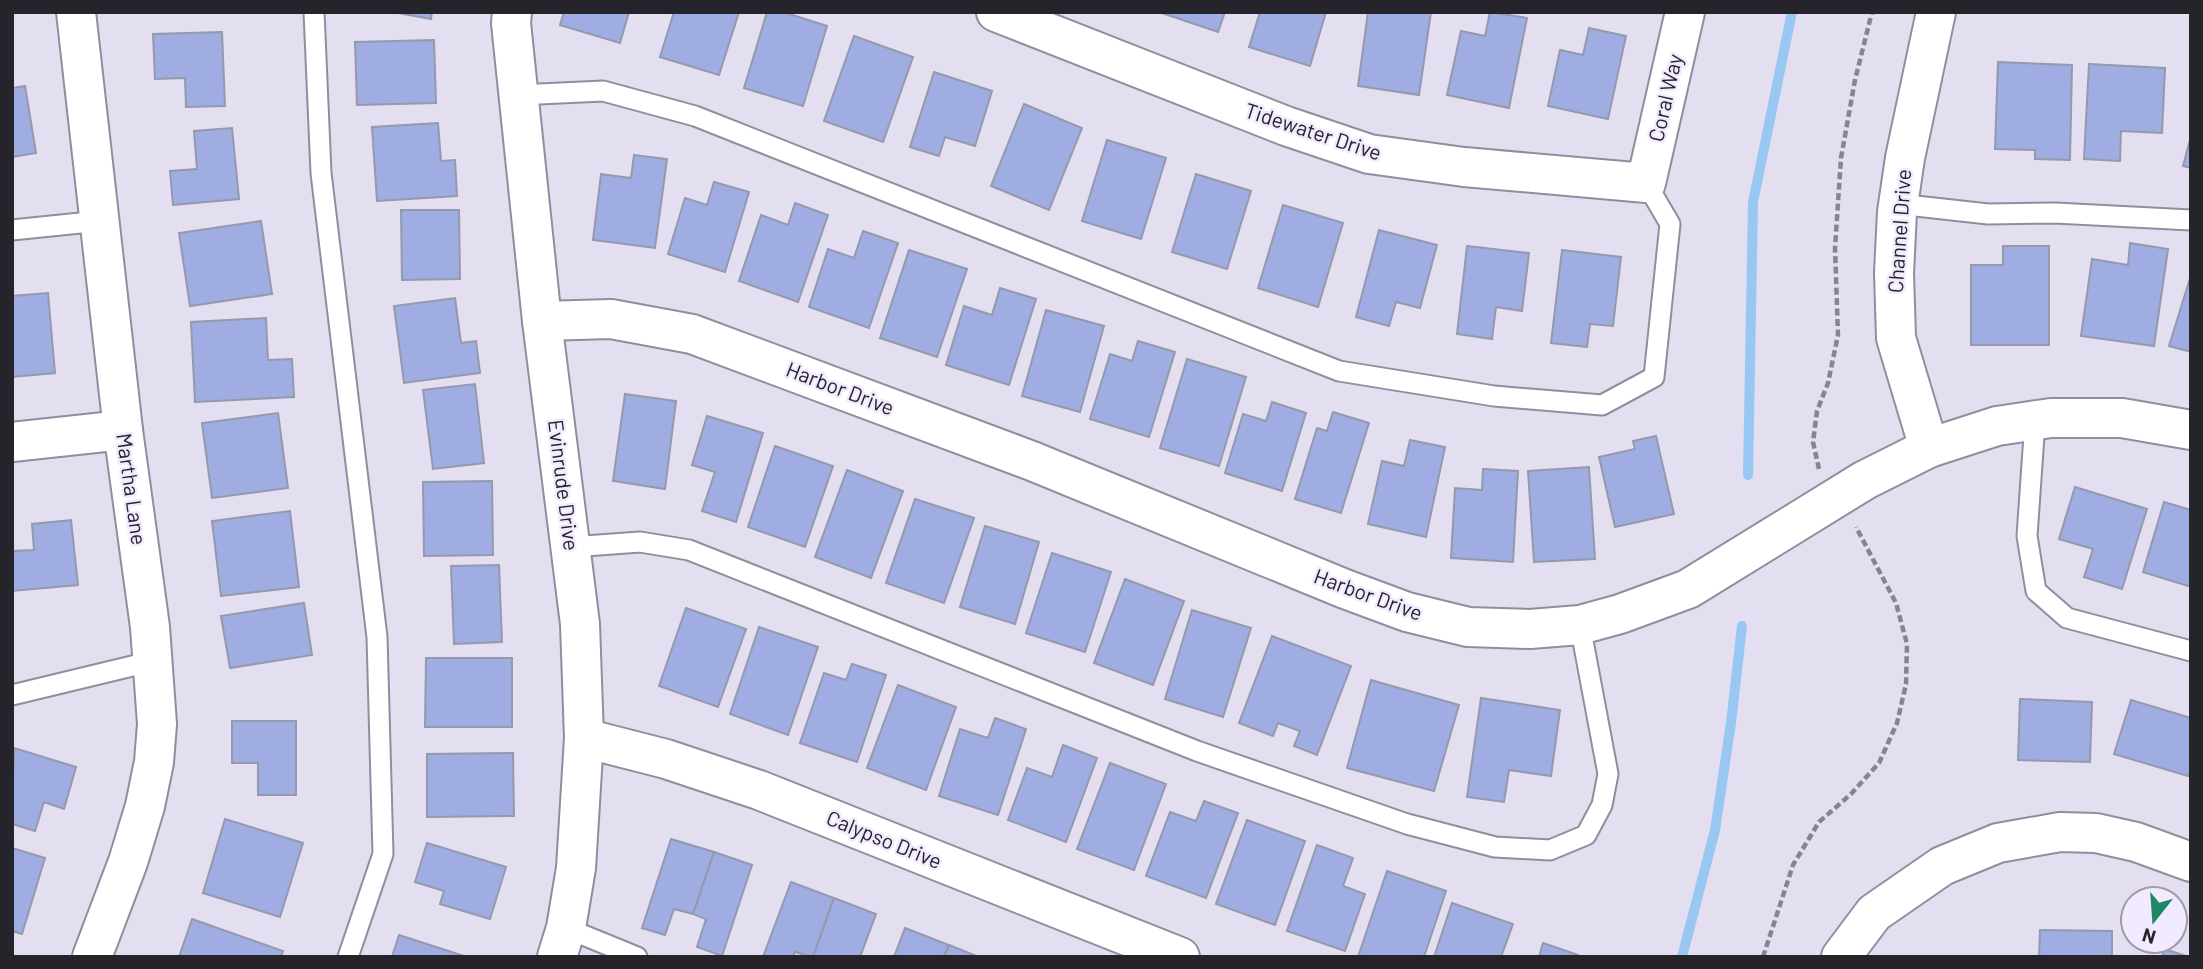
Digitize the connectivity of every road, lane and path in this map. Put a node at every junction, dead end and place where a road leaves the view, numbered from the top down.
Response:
1 (76, 12) edge
2 (314, 12) edge
3 (512, 12) edge
4 (996, 12) edge
5 (1685, 12) edge
6 (1936, 12) edge
7 (518, 95) junction
8 (1646, 183) junction
9 (1898, 204) junction
10 (2191, 220) edge
11 (100, 221) junction
12 (12, 230) edge
13 (542, 321) junction
14 (2035, 421) junction
15 (123, 430) junction
16 (2191, 430) edge
17 (12, 442) edge
18 (1929, 448) junction
19 (570, 547) junction
20 (1580, 625) junction
21 (2191, 651) edge
22 (153, 661) junction
23 (12, 695) edge
24 (584, 738) junction
25 (2191, 862) edge
26 (561, 943) edge
27 (92, 957) edge
28 (348, 957) edge
29 (637, 957) edge
30 (1180, 957) edge
31 (1841, 957) edge

1 - 11 street, Martha Lane
2 - 28 lane
3 - 7 street, Evinrude Drive
4 - 8 street, Tidewater Drive
5 - 8 street, Coral Way
6 - 9 street, Channel Drive
7 - 8 lane
7 - 13 street, Evinrude Drive
9 - 10 lane
9 - 18 street, Channel Drive
11 - 12 lane
11 - 15 street, Martha Lane
13 - 19 street, Evinrude Drive
13 - 20 street, Harbor Drive
14 - 16 street, Harbor Drive
14 - 18 street, Harbor Drive
14 - 21 lane
15 - 17 street
15 - 22 street, Martha Lane
18 - 20 street, Harbor Drive
19 - 20 lane
19 - 24 street, Evinrude Drive
22 - 23 lane
22 - 27 street, Martha Lane
24 - 26 street, Evinrude Drive
24 - 30 street, Calypso Drive
25 - 31 street
26 - 29 lane

